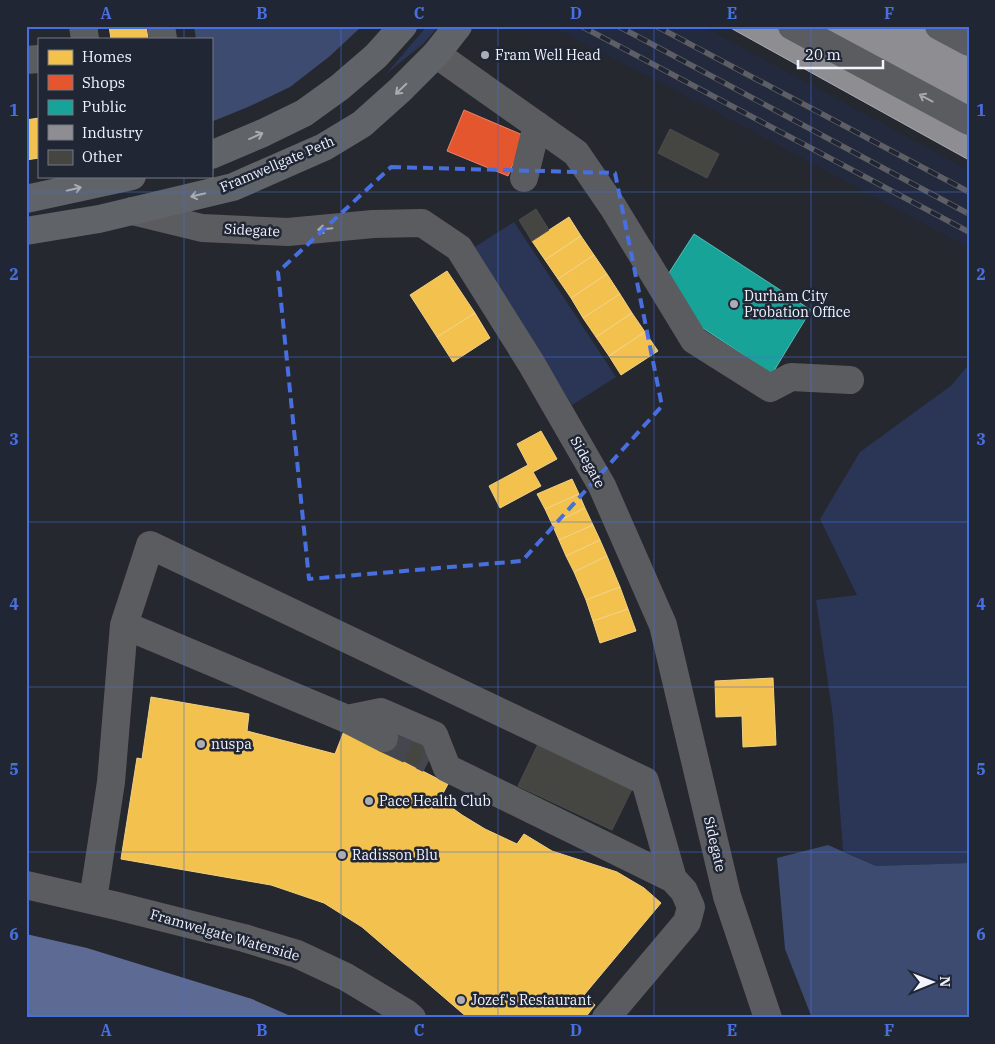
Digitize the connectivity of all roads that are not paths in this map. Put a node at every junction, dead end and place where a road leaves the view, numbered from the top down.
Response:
1 (403, 26) edge
2 (458, 26) edge
3 (792, 26) edge
4 (939, 26) edge
5 (969, 42) edge
6 (436, 54) junction
7 (969, 121) edge
8 (537, 125) junction
9 (212, 155) edge
10 (123, 178) edge
11 (524, 178) dead end
12 (26, 199) edge
13 (132, 212) junction
14 (26, 232) edge
15 (850, 380) dead end
16 (124, 625) junction
17 (347, 719) junction
18 (384, 738) tunnel mouth
19 (673, 879) junction
20 (26, 885) edge
21 (727, 896) junction
22 (93, 900) junction
23 (691, 907) junction
24 (412, 1018) edge
25 (606, 1018) edge
26 (768, 1018) edge

9 -> 1 highway
2 - 6 highway, Framwellgate Peth
7 -> 3 street
4 - 5 street
6 - 8 street
6 -> 13 highway, Framwellgate Peth
8 - 11 street
8 - 15 street
12 -> 10 highway
13 - 14 highway, Framwellgate Peth
21 -> 13 street, Sidegate
16 - 17 street
16 - 19 street
16 - 22 street
17 - 18 street
17 - 19 street
19 - 23 street
20 - 22 street, Framwelgate Waterside
21 - 23 street
21 - 26 street, Sidegate
22 - 24 street, Framwelgate Waterside
23 - 25 street

